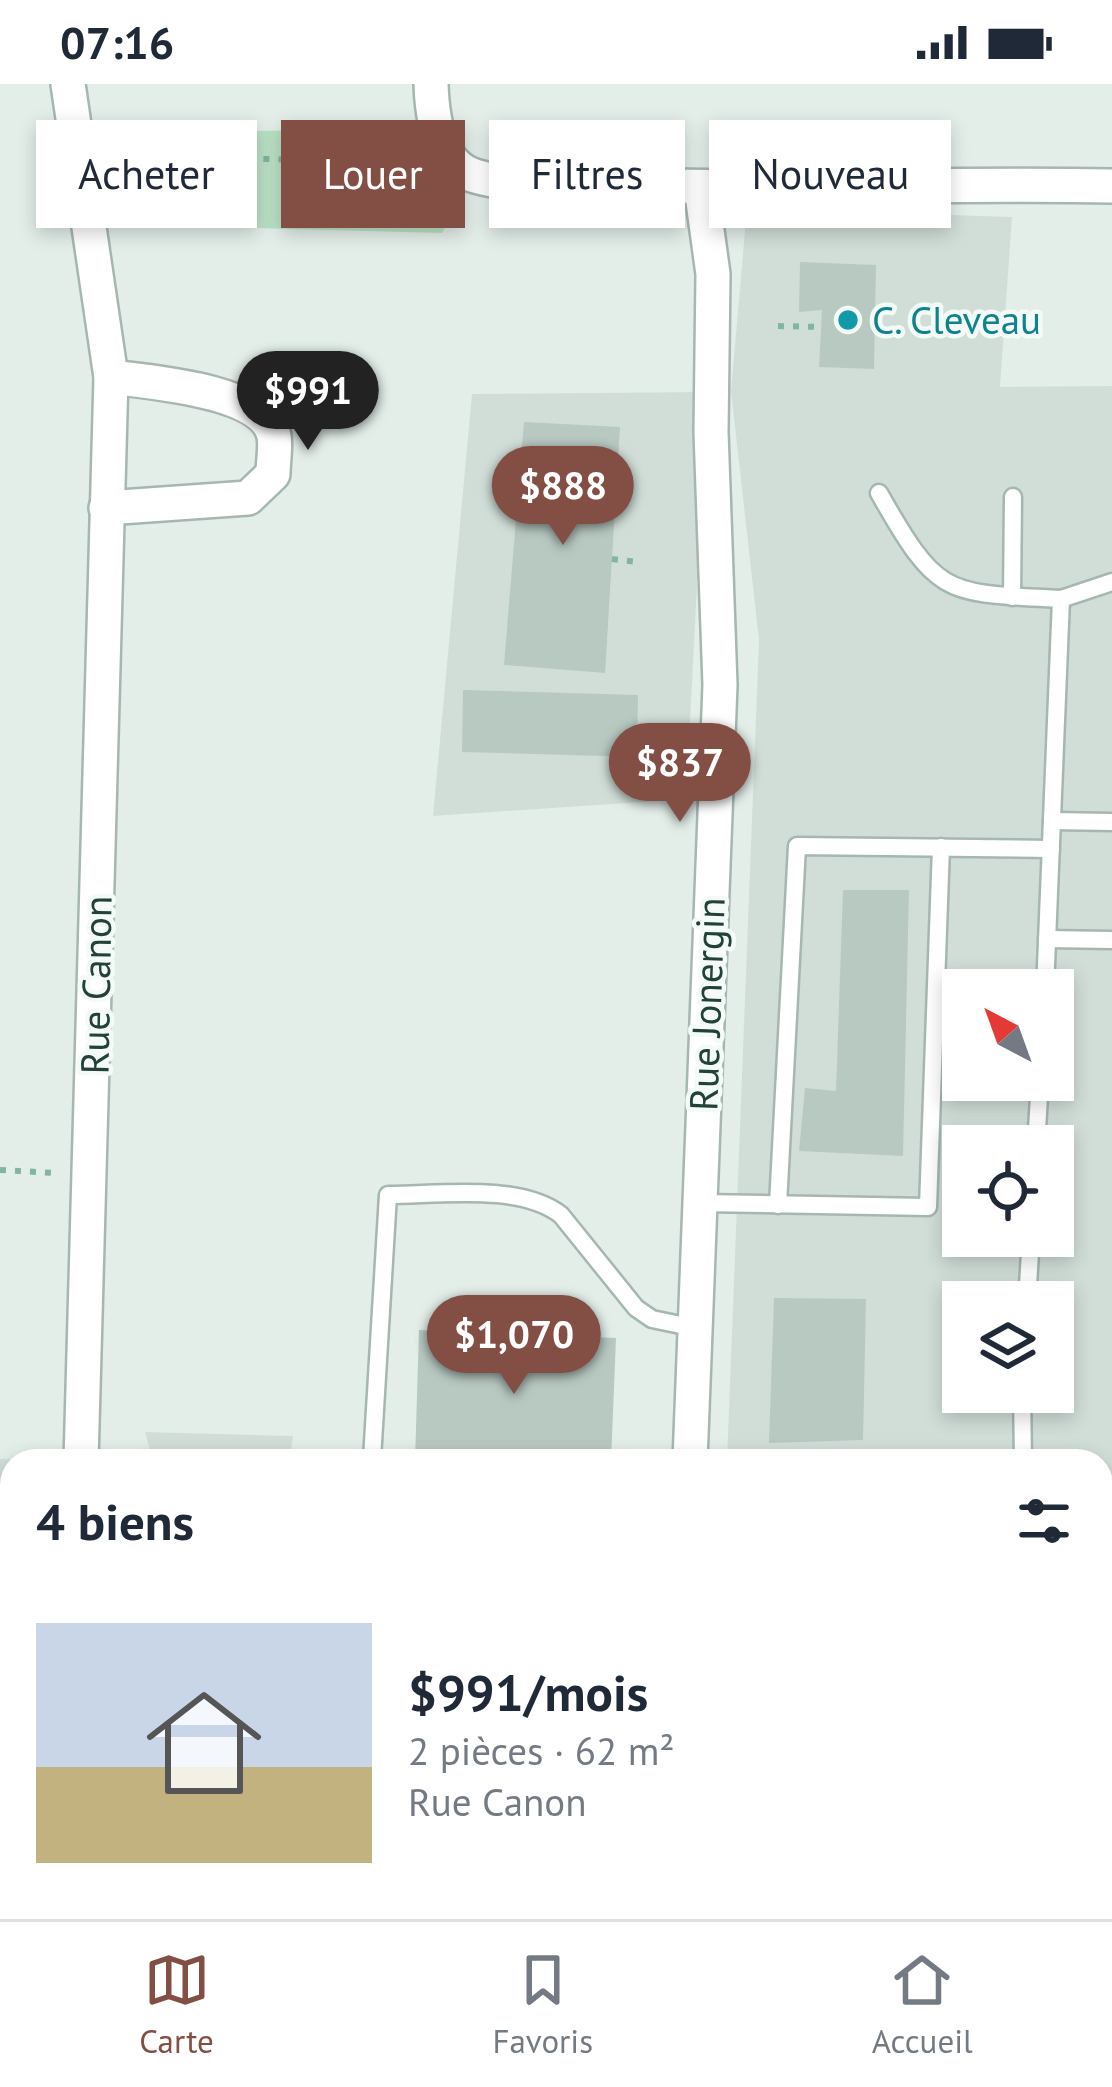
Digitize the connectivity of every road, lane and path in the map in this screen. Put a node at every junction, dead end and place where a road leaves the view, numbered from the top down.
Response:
1 (68, 84) edge
2 (431, 84) edge
3 (73, 120) edge
4 (432, 120) edge
5 (465, 170) edge
6 (1112, 186) edge
7 (701, 187) junction
8 (89, 228) edge
9 (778, 326) dead end
10 (821, 327) dead end
11 (111, 376) junction
12 (879, 493) dead end
13 (1013, 497) dead end
14 (106, 508) junction
15 (612, 559) dead end
16 (637, 562) dead end
17 (1112, 582) edge
18 (1012, 597) junction
19 (1061, 599) junction
20 (1052, 820) junction
21 (1112, 822) edge
22 (940, 847) junction
23 (1051, 849) junction
24 (1047, 939) junction
25 (1112, 940) edge
26 (1046, 969) edge
27 (0, 1169) edge
28 (92, 1175) junction
29 (700, 1203) junction
30 (778, 1205) junction
31 (695, 1328) junction
32 (1022, 1413) edge
33 (81, 1449) edge
34 (373, 1449) edge
35 (690, 1449) edge
36 (1023, 1449) edge

1 - 3 street, Rue Canon
2 - 4 street
5 - 7 street
6 - 7 street
7 - 29 street, Rue Jonergin
8 - 11 street, Rue Canon
9 - 10 path
11 - 14 street, Rue Canon
11 - 14 street
12 - 18 lane
13 - 18 lane
14 - 28 street, Rue Canon
15 - 16 path
17 - 19 lane
18 - 19 lane
19 - 20 lane
20 - 21 lane
20 - 23 lane
22 - 23 lane
22 - 30 lane
22 - 30 lane
23 - 24 lane
24 - 25 lane
24 - 26 lane
27 - 28 path
28 - 33 street, Rue Canon
29 - 30 lane
29 - 31 street, Rue Jonergin
31 - 34 lane
31 - 35 street, Rue Jonergin
32 - 36 lane

